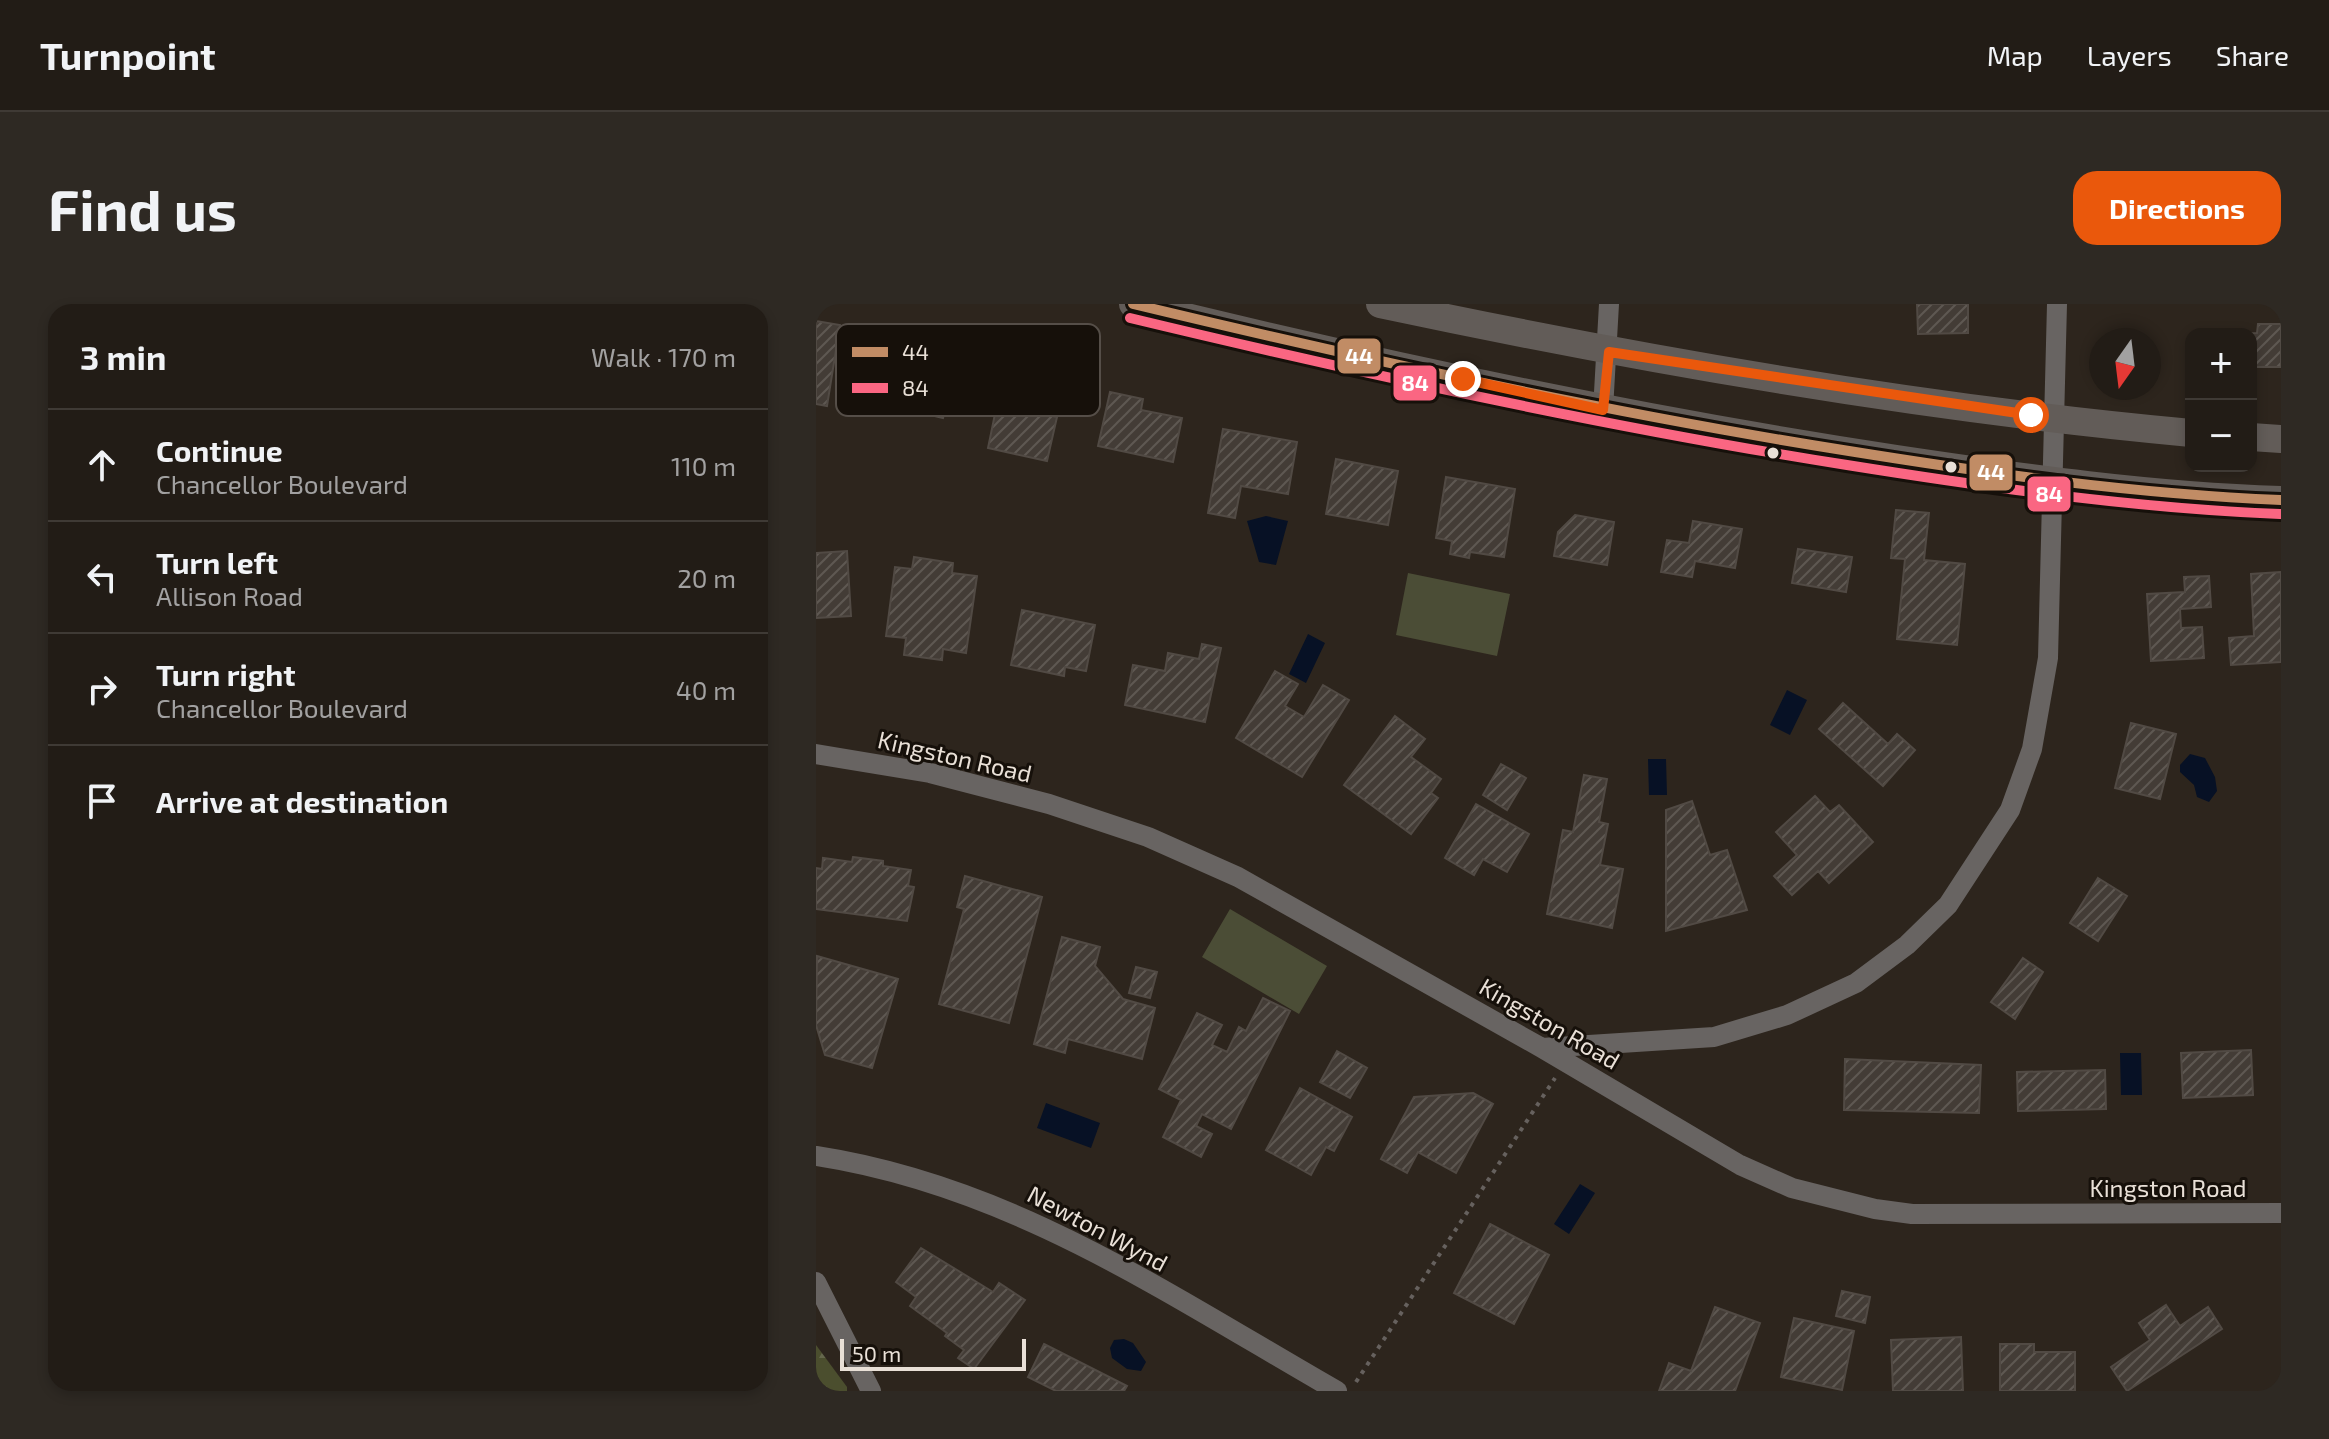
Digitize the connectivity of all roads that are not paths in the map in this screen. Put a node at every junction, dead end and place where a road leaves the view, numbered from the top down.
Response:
1 (1133, 304) edge
2 (1380, 304) edge
3 (1609, 304) edge
4 (2057, 304) edge
5 (1609, 352) junction
6 (1603, 410) junction
7 (2055, 418) junction
8 (2185, 432) edge
9 (2257, 437) edge
10 (2281, 439) edge
11 (2054, 482) junction
12 (2281, 500) edge
13 (816, 754) edge
14 (1542, 1048) junction
15 (816, 1156) edge
16 (2281, 1213) edge
17 (816, 1282) edge
18 (871, 1391) edge
19 (1337, 1391) edge

1 - 6 main road
2 - 5 main road
3 - 5 street
4 - 7 street
5 - 6 street
5 - 7 main road
6 - 11 main road
7 - 8 main road
7 - 11 street
9 - 10 main road
11 - 12 main road
11 - 14 street
13 - 14 street, Kingston Road
14 - 16 street, Kingston Road
15 - 19 street, Newton Wynd
17 - 18 street

